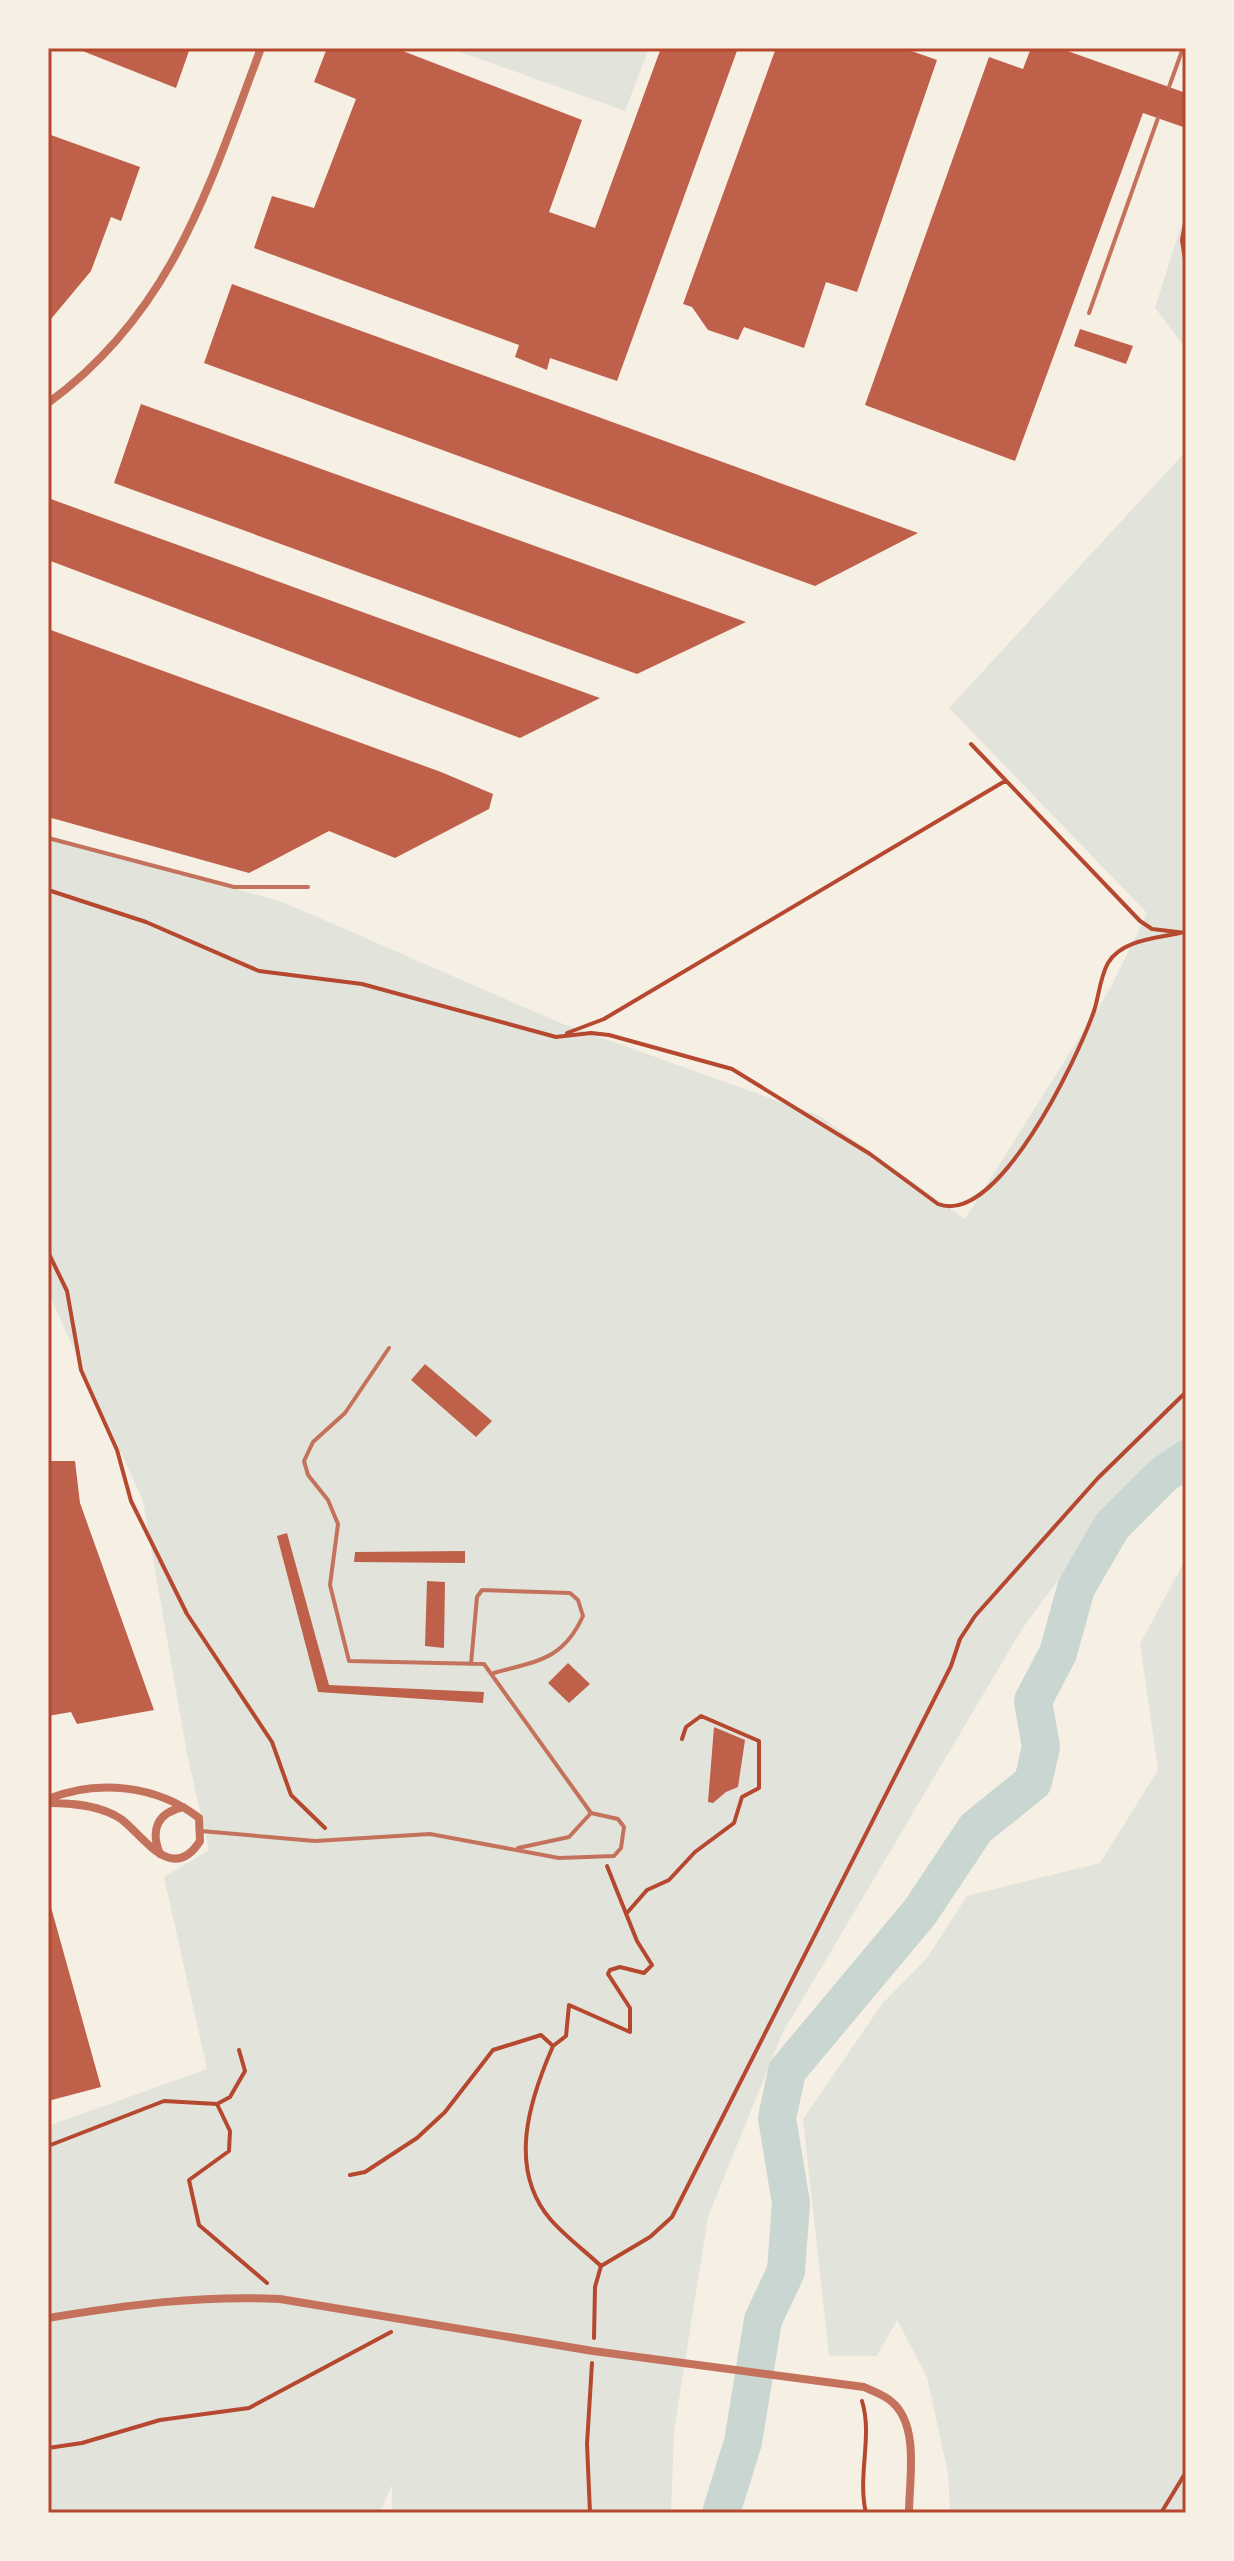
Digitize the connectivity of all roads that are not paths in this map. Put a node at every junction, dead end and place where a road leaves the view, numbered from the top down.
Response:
1 (261, 48) edge
2 (1183, 48) edge
3 (1169, 87) dead end
4 (1158, 118) dead end
5 (1089, 313) dead end
6 (48, 403) edge
7 (48, 838) edge
8 (308, 887) dead end
9 (389, 1348) dead end
10 (471, 1664) junction
11 (494, 1674) junction
12 (48, 1801) edge
13 (184, 1807) junction
14 (591, 1813) junction
15 (201, 1831) junction
16 (517, 1848) junction
17 (160, 1854) junction
18 (48, 2318) edge
19 (909, 2513) edge

1 - 6 street
2 - 3 lane
4 - 5 lane
7 - 8 lane
9 - 10 lane
10 - 11 lane
10 - 11 lane
11 - 14 lane
12 - 13 street
12 - 17 street
13 - 15 street
13 - 17 street
14 - 16 lane
14 - 16 lane
15 - 16 lane
15 - 17 street
18 - 19 street

